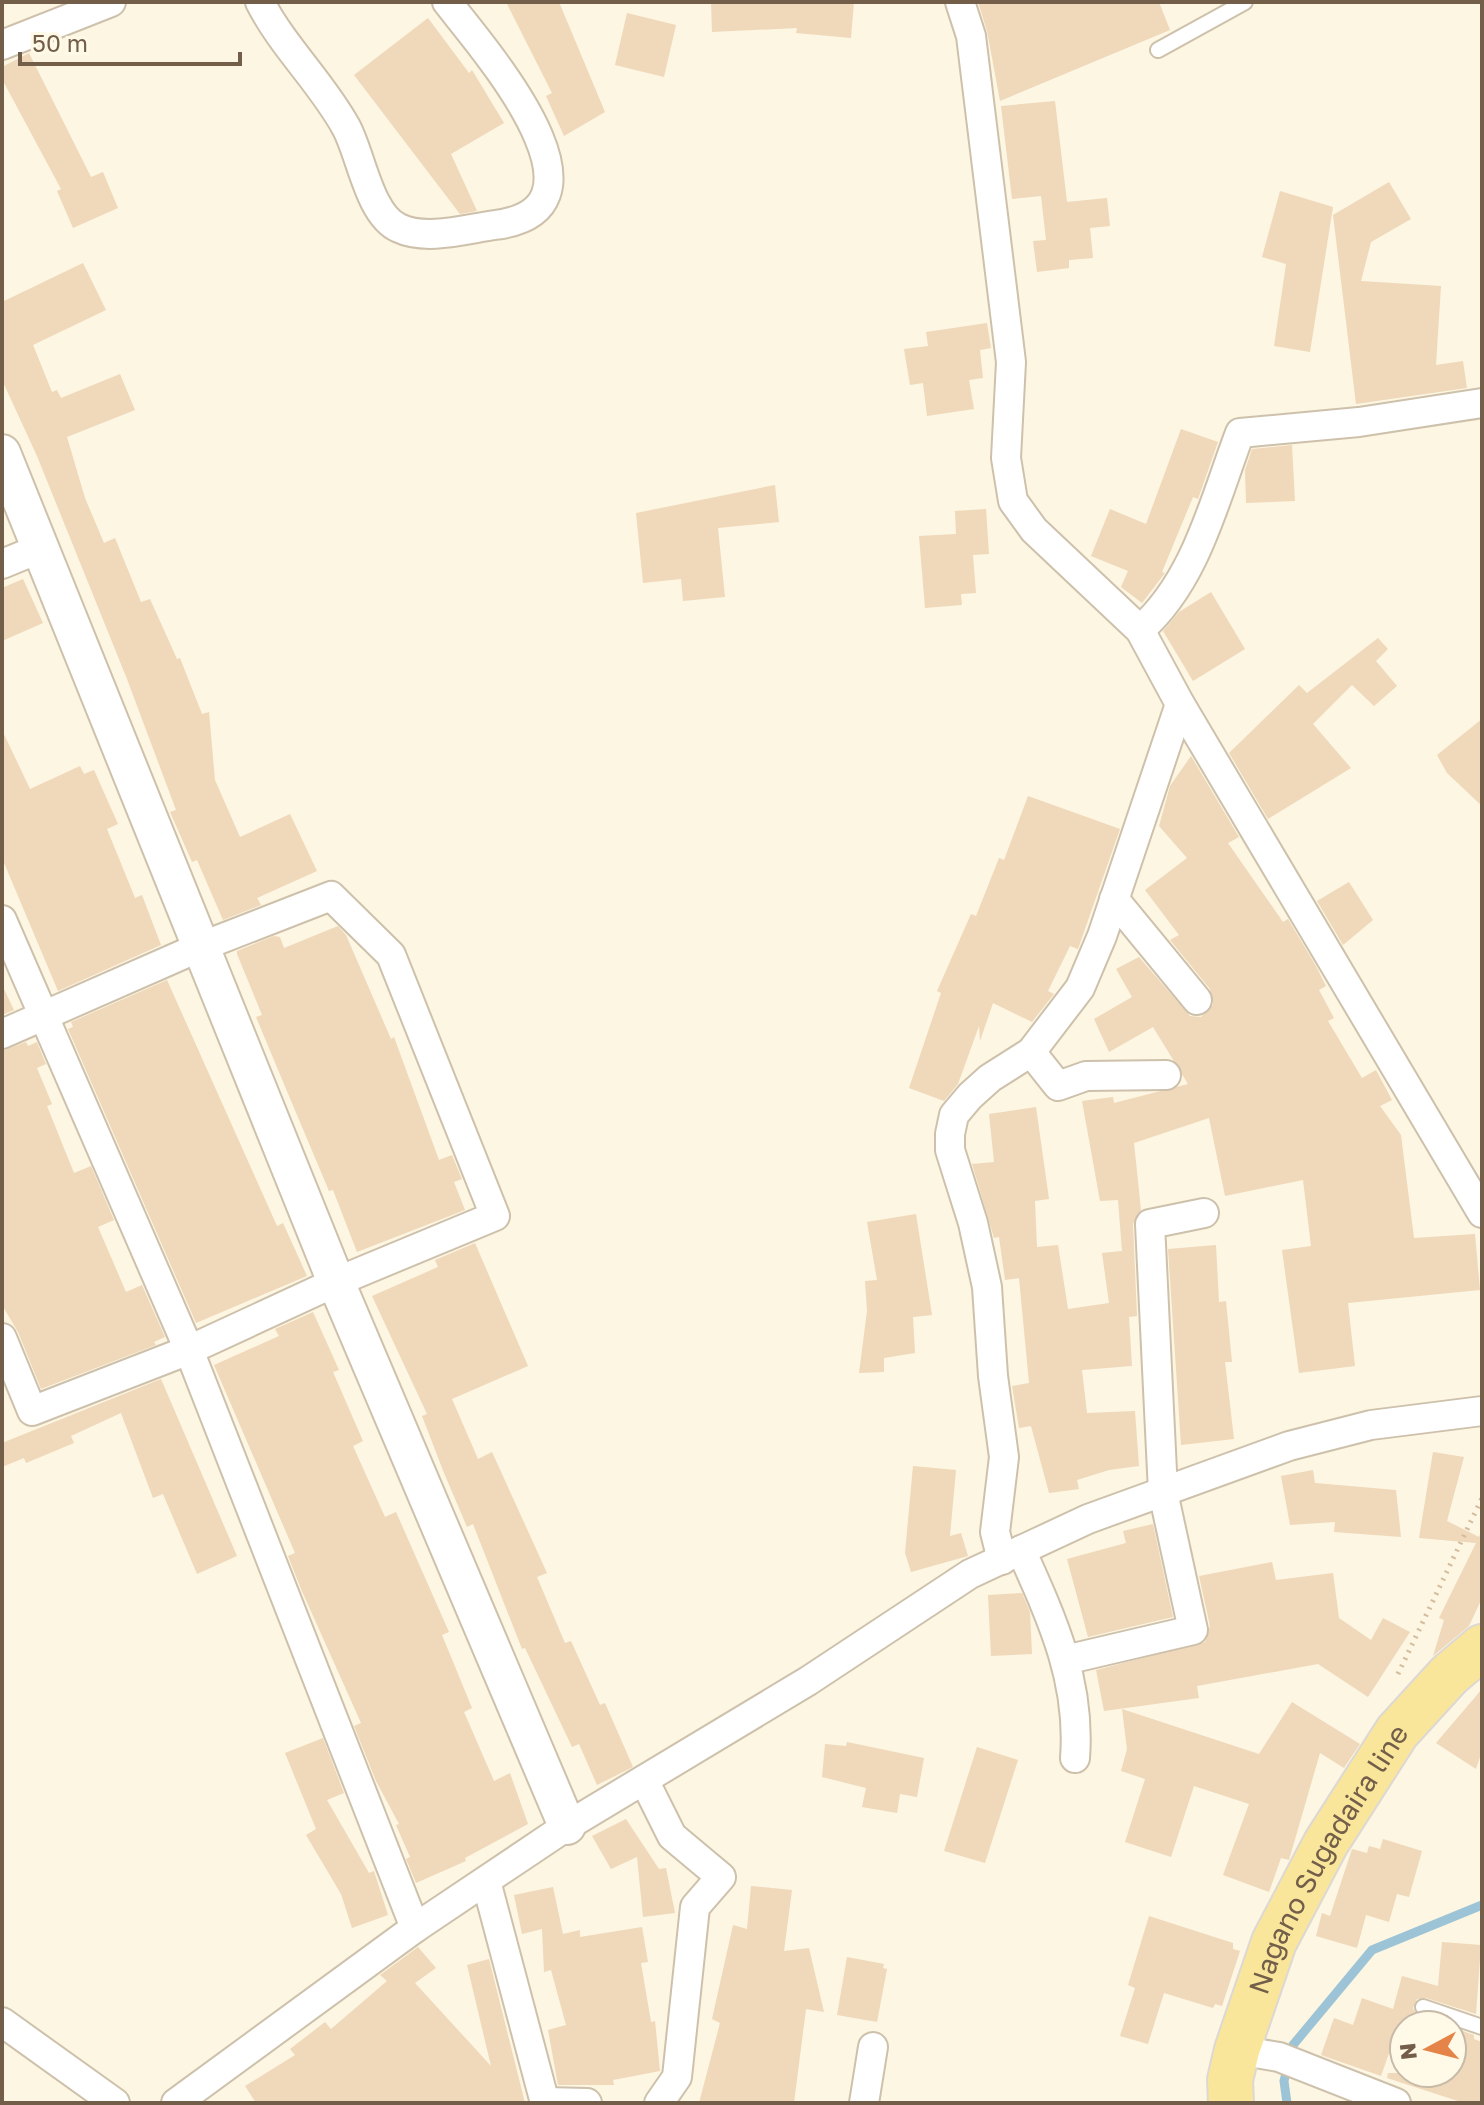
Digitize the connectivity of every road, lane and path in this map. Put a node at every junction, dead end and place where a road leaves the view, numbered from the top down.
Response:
1 (111, 2) edge
2 (260, 2) edge
3 (447, 2) edge
4 (960, 2) edge
5 (1245, 2) edge
6 (2, 45) edge
7 (1158, 50) dead end
8 (1482, 403) edge
9 (2, 453) edge
10 (41, 548) junction
11 (2, 564) edge
12 (1140, 630) junction
13 (1180, 704) junction
14 (1114, 899) junction
15 (2, 920) edge
16 (200, 947) junction
17 (1197, 1000) dead end
18 (45, 1015) junction
19 (2, 1034) edge
20 (1031, 1052) junction
21 (1166, 1075) dead end
22 (1204, 1213) dead end
23 (1482, 1213) edge
24 (336, 1282) junction
25 (2, 1338) edge
26 (189, 1350) junction
27 (1482, 1411) edge
28 (1163, 1492) junction
29 (1482, 1498) edge
30 (1012, 1555) junction
31 (1482, 1647) edge
32 (1065, 1660) junction
33 (1393, 1685) dead end
34 (1075, 1758) dead end
35 (644, 1780) junction
36 (567, 1826) junction
37 (486, 1881) junction
38 (415, 1928) junction
39 (1423, 2007) dead end
40 (2, 2022) edge
41 (1482, 2027) edge
42 (873, 2047) dead end
43 (1271, 2057) junction
44 (545, 2102) edge
45 (115, 2103) edge
46 (176, 2103) edge
47 (587, 2103) edge
48 (659, 2103) edge
49 (864, 2103) edge
50 (1231, 2103) edge
51 (1396, 2103) edge

1 - 6 street
2 - 3 street
4 - 12 street
5 - 7 lane
8 - 12 street
9 - 10 street
10 - 11 street
10 - 16 street
12 - 13 street
13 - 14 street
13 - 23 street
14 - 17 street
14 - 20 street
15 - 18 street
16 - 18 street
16 - 24 street
16 - 24 street
18 - 19 street
18 - 26 street
20 - 21 street
20 - 30 street
22 - 28 street
24 - 26 street
24 - 36 street
25 - 26 street
26 - 38 street
27 - 28 street
28 - 30 street
28 - 32 street
29 - 33 path
30 - 32 street
30 - 35 street
31 - 43 main road, Nagano Sugadaira line
32 - 34 street
35 - 36 street
35 - 48 street
36 - 37 street
37 - 38 street
37 - 44 street
38 - 46 street
39 - 41 lane
40 - 45 street
42 - 49 street
43 - 50 main road, Nagano Sugadaira line
43 - 51 street
44 - 47 street

